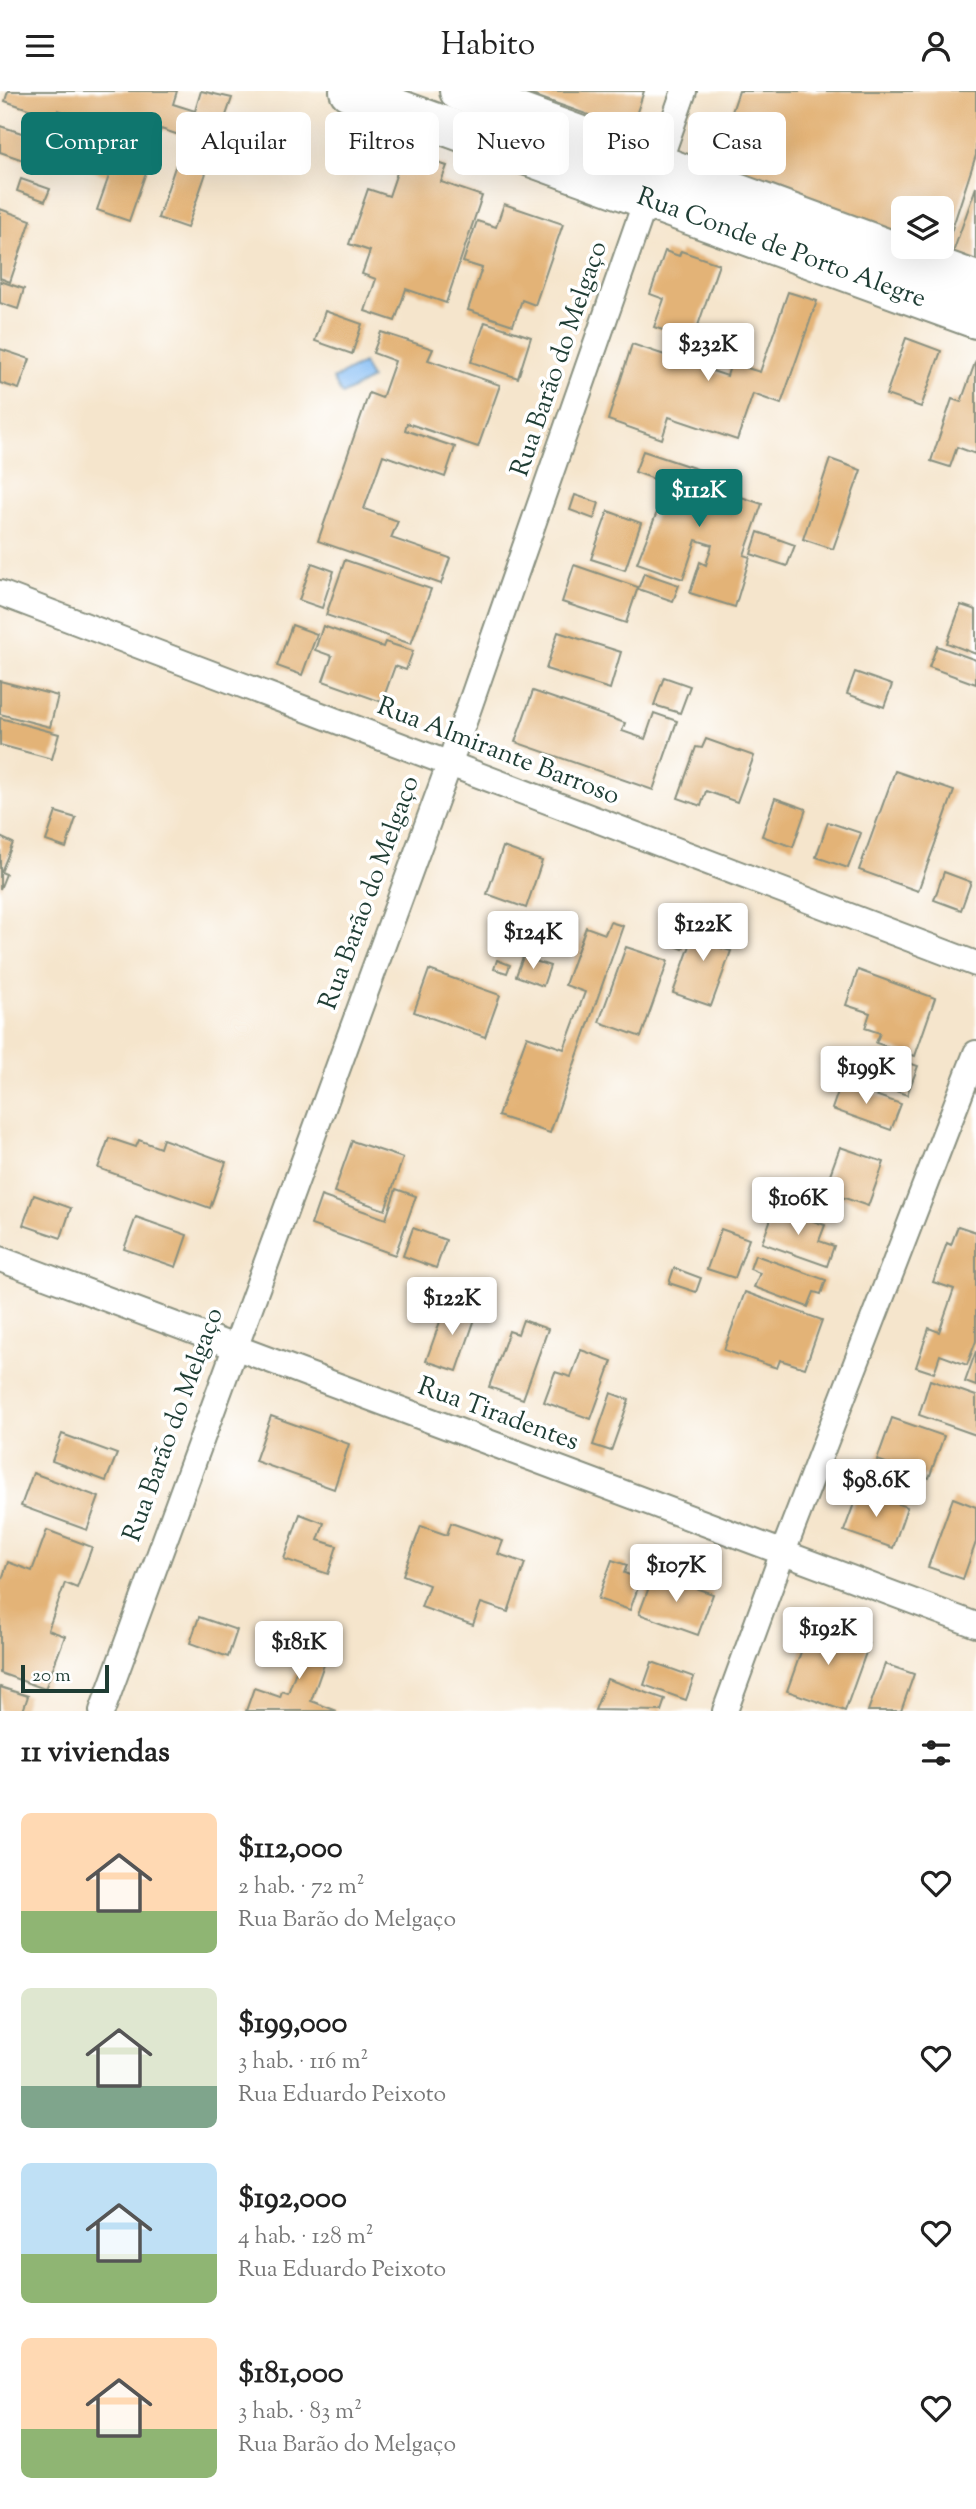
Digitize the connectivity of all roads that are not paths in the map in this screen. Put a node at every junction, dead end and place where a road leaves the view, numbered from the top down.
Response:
1 (349, 91) edge
2 (459, 91) edge
3 (684, 91) edge
4 (652, 183) junction
5 (976, 281) edge
6 (976, 319) edge
7 (0, 593) edge
8 (449, 765) junction
9 (976, 964) edge
10 (976, 1053) edge
11 (0, 1259) edge
12 (233, 1348) junction
13 (783, 1552) junction
14 (976, 1625) edge
15 (102, 1711) edge
16 (724, 1711) edge

1 - 4 main road, Rua Conde de Porto Alegre
2 - 4 main road, Rua Conde de Porto Alegre
3 - 4 street, Rua Barão do Melgaço
4 - 5 main road, Rua Conde de Porto Alegre
4 - 6 main road, Rua Conde de Porto Alegre
4 - 8 street, Rua Barão do Melgaço
7 - 8 street, Rua Almirante Barroso
8 - 9 street, Rua Almirante Barroso
8 - 12 street, Rua Barão do Melgaço
10 - 13 street
11 - 12 street, Rua Tiradentes
12 - 13 street, Rua Tiradentes
12 - 15 street, Rua Barão do Melgaço
13 - 14 street, Rua Tiradentes
13 - 16 street

